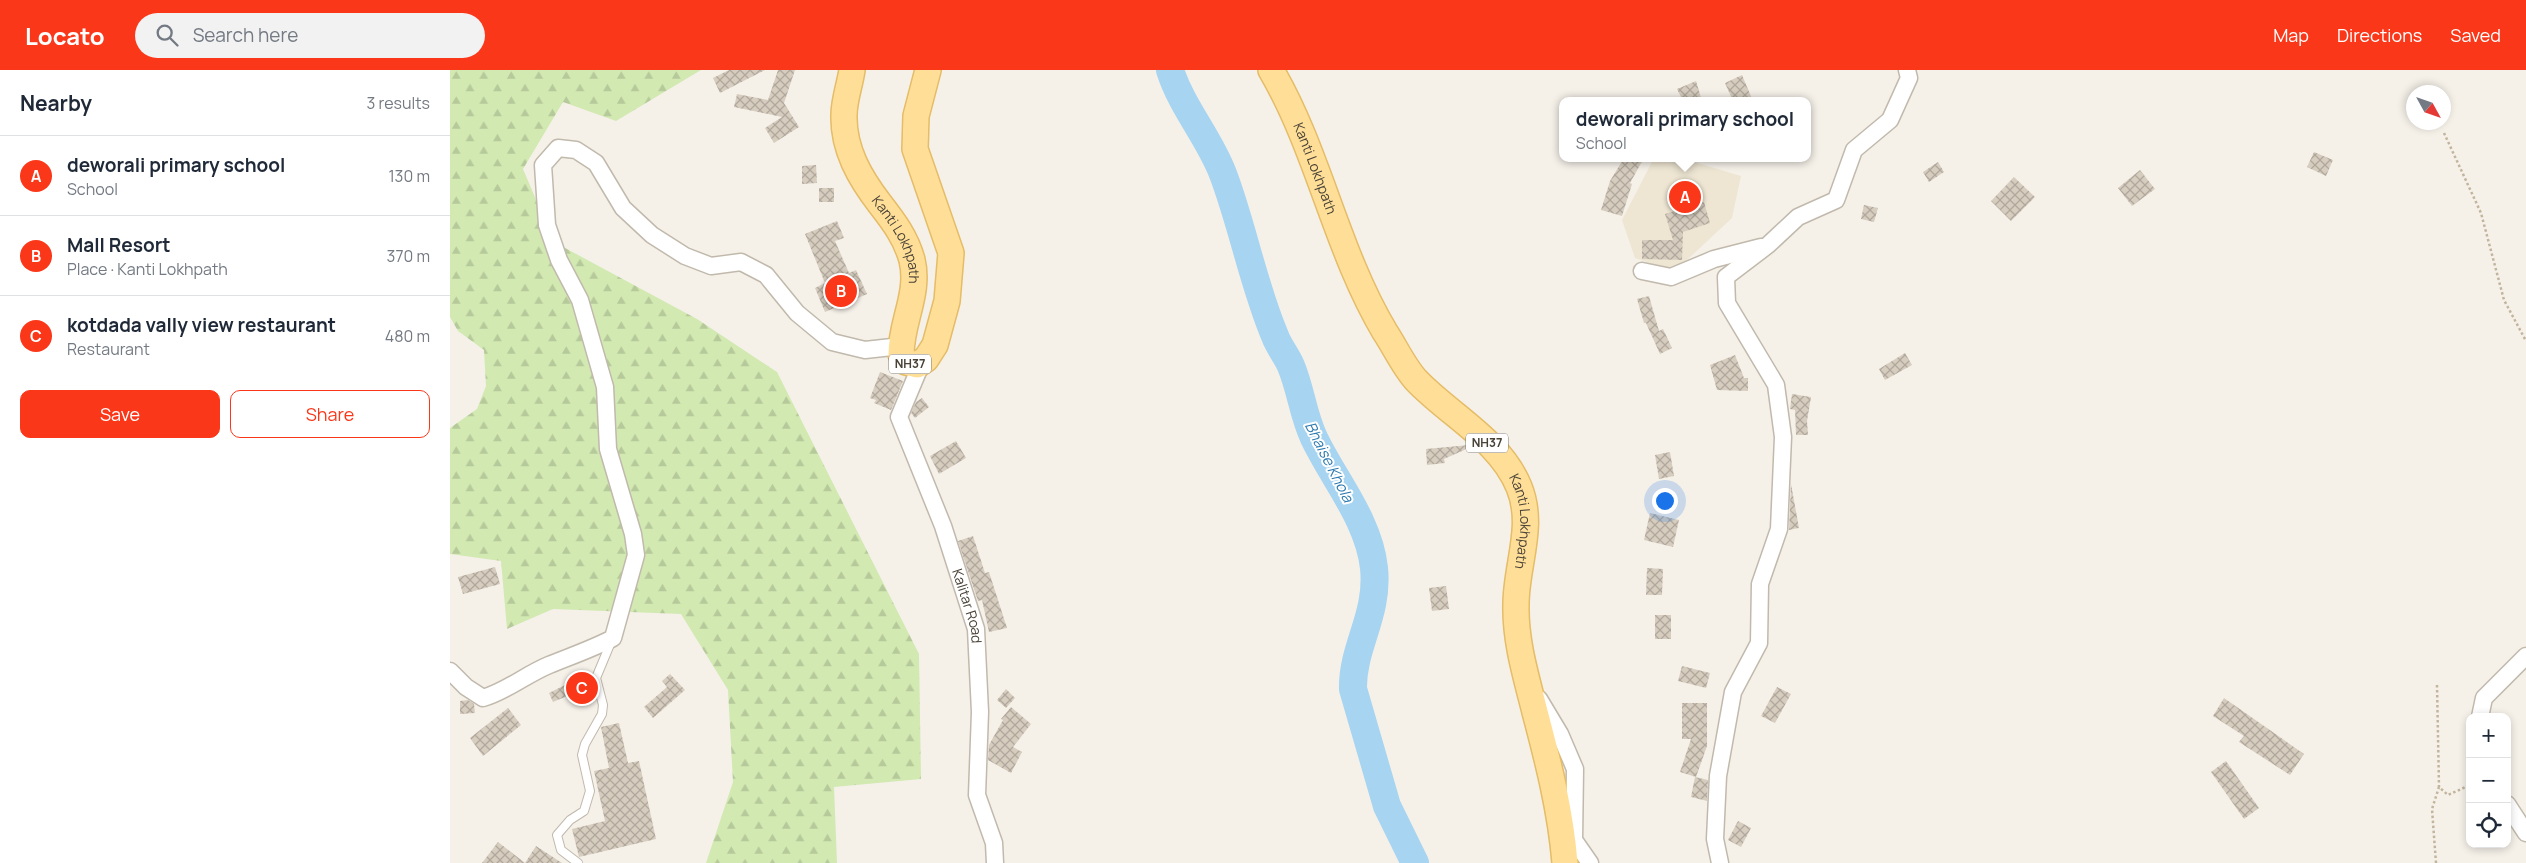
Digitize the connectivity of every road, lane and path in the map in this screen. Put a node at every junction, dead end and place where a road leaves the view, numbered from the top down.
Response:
1 (852, 70) edge
2 (928, 70) edge
3 (1271, 70) edge
4 (1907, 70) edge
5 (2444, 134) dead end
6 (1768, 245) junction
7 (1642, 271) dead end
8 (2526, 341) edge
9 (901, 346) junction
10 (922, 362) junction
11 (613, 638) junction
12 (2526, 656) edge
13 (450, 671) edge
14 (1527, 680) junction
15 (2437, 685) dead end
16 (2481, 713) edge
17 (2439, 787) junction
18 (2466, 787) edge
19 (2511, 810) edge
20 (2526, 833) edge
21 (578, 863) edge
22 (995, 863) edge
23 (1564, 863) edge
24 (1590, 863) edge
25 (1720, 863) edge
26 (2436, 863) edge

1 - 9 main road, Kanti Lokhpath / NH37
2 - 10 main road, NH37
3 - 14 main road, Kanti Lokhpath / NH37
4 - 6 street
5 - 8 path
6 - 7 street
6 - 25 street
9 - 10 main road, NH37
9 - 11 street
10 - 22 street, Kalitar Road
11 - 13 street
11 - 21 lane
12 - 16 street
14 - 23 main road, Kanti Lokhpath / NH37
14 - 24 street
15 - 17 path
17 - 18 path
17 - 26 path
19 - 20 street

